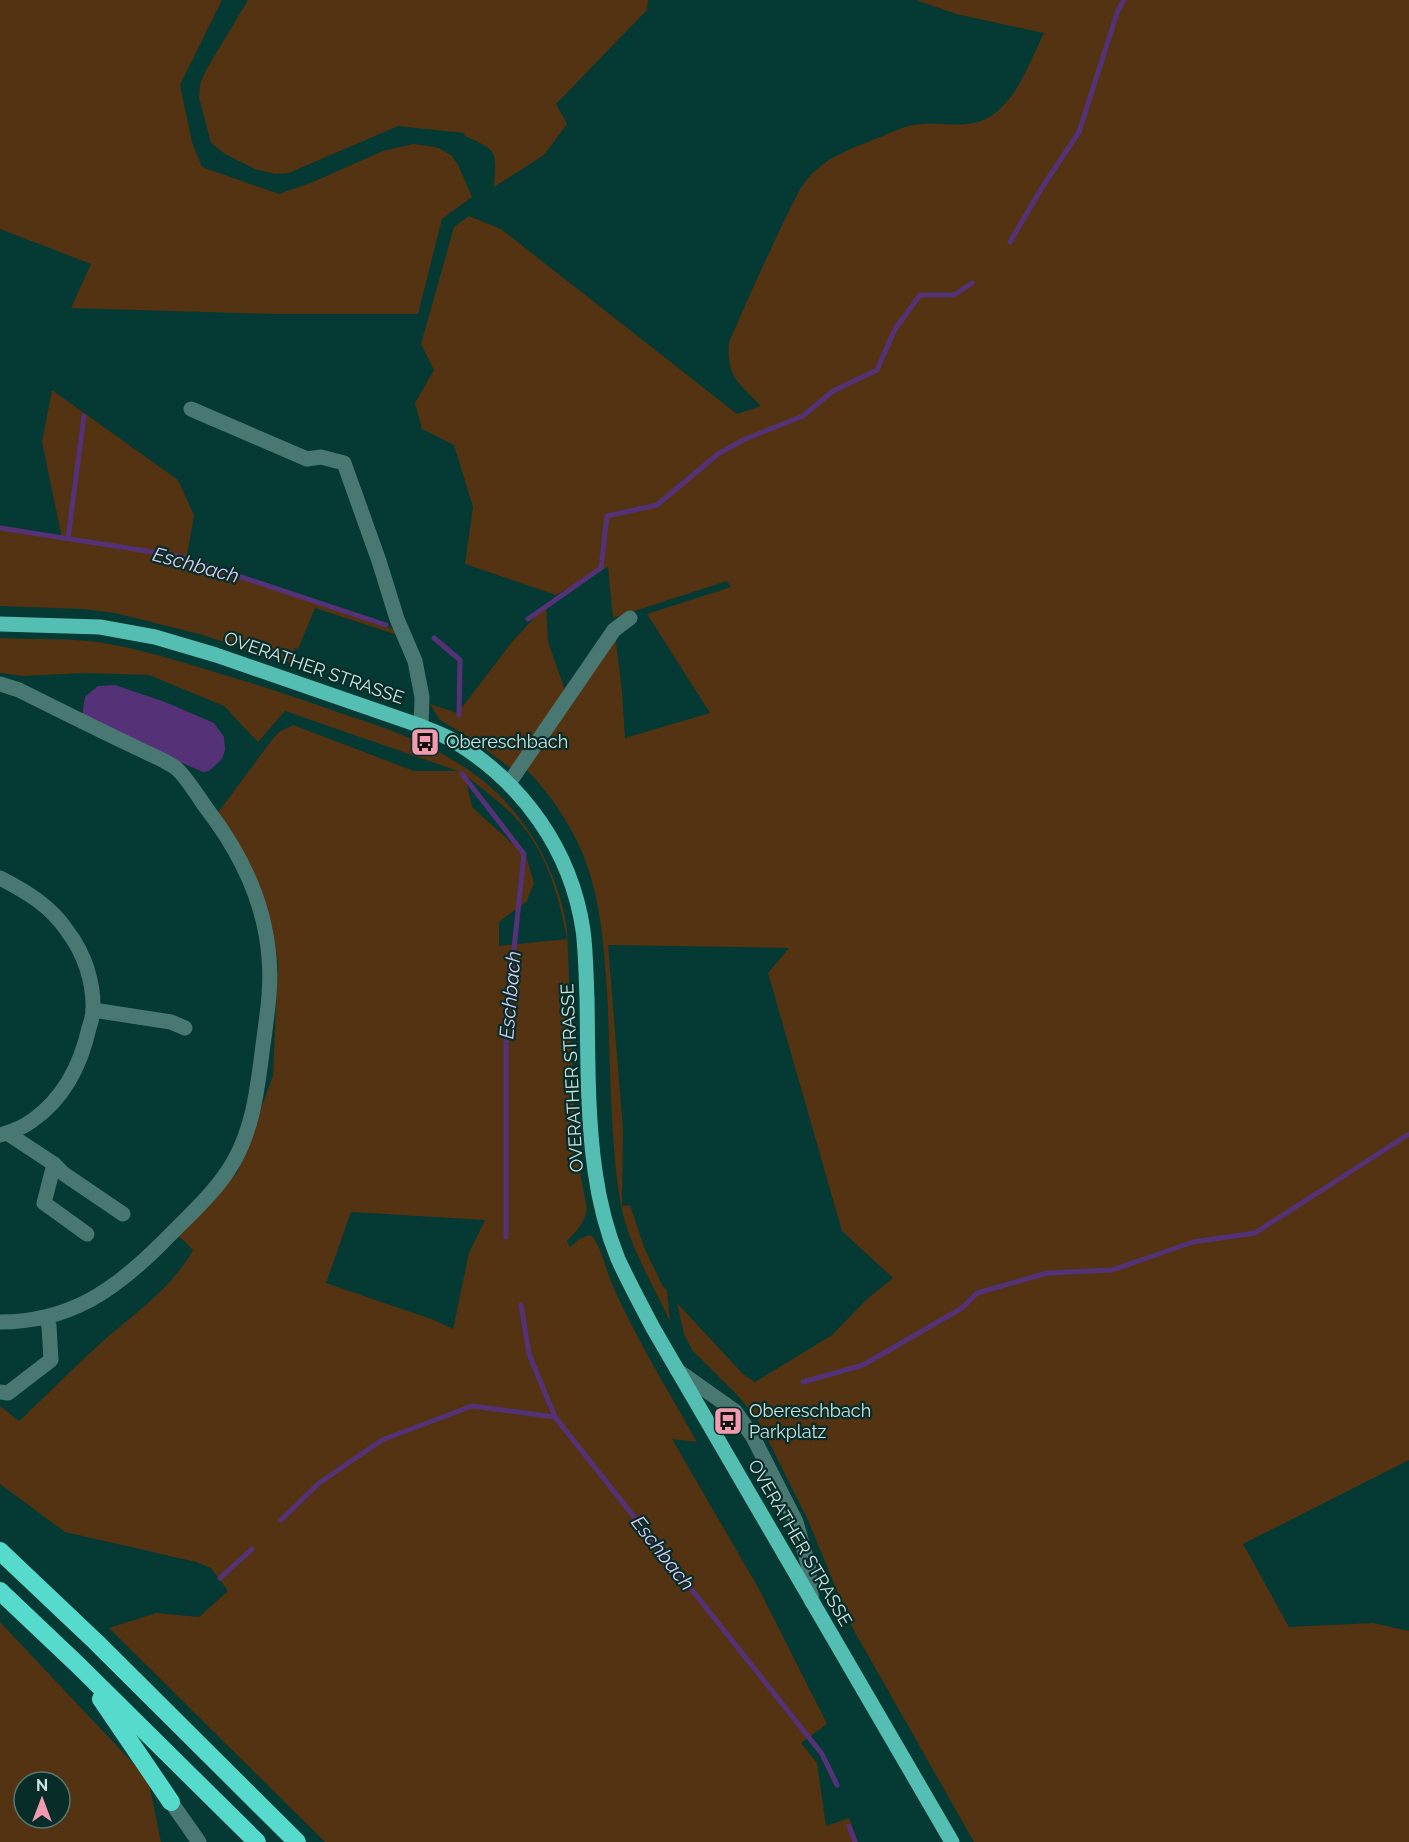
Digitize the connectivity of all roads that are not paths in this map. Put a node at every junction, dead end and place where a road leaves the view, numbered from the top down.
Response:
1 (192, 410) dead end
2 (630, 618) dead end
3 (0, 624) edge
4 (0, 684) edge
5 (421, 726) junction
6 (509, 783) junction
7 (0, 878) edge
8 (93, 1010) junction
9 (185, 1028) dead end
10 (4, 1134) edge
11 (54, 1164) junction
12 (123, 1214) dead end
13 (87, 1234) dead end
14 (46, 1318) junction
15 (0, 1322) edge
16 (677, 1370) junction
17 (0, 1392) edge
18 (0, 1551) edge
19 (0, 1591) edge
20 (812, 1602) junction
21 (78, 1665) junction
22 (171, 1802) joint
23 (199, 1842) edge
24 (257, 1842) edge
25 (297, 1842) edge
26 (952, 1842) edge

1 - 5 street
2 - 6 street
3 - 5 main road, OVERATHER STRASSE
4 - 14 street
5 - 6 main road, OVERATHER STRASSE
6 - 16 main road, OVERATHER STRASSE
7 - 8 street
8 - 9 street
8 - 10 street
10 - 11 street
11 - 12 street
11 - 13 street
14 - 15 street
14 - 17 street
16 - 20 main road, OVERATHER STRASSE
16 - 20 street
18 - 25 highway
19 - 21 highway
20 - 26 main road, OVERATHER STRASSE
21 - 22 highway
21 - 24 highway
22 - 23 street

